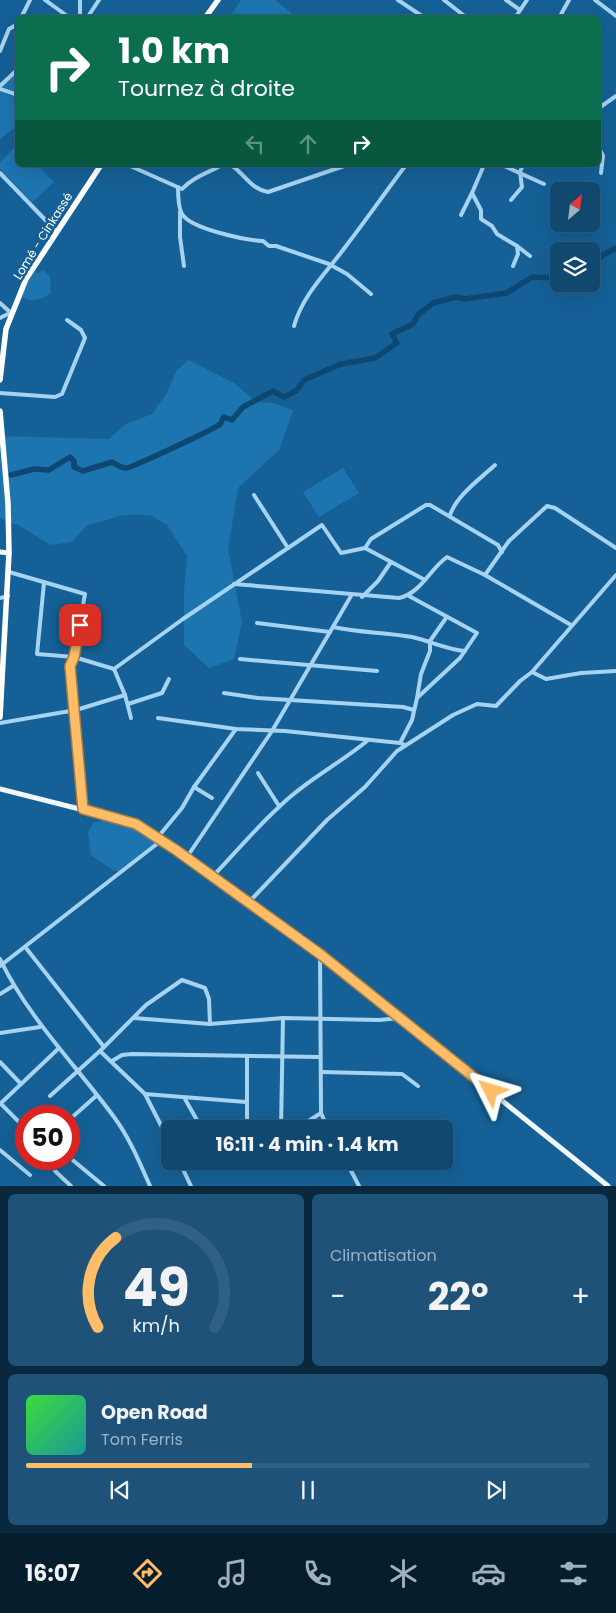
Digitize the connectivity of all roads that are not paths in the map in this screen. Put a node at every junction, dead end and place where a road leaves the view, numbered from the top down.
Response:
1 (30, 0) edge
2 (44, 0) edge
3 (80, 0) edge
4 (99, 0) edge
5 (218, 0) edge
6 (398, 0) edge
7 (444, 0) edge
8 (506, 0) edge
9 (526, 0) edge
10 (569, 0) edge
11 (595, 0) edge
12 (520, 10) junction
13 (22, 15) edge
14 (66, 15) edge
15 (80, 15) edge
16 (89, 15) edge
17 (207, 15) edge
18 (420, 15) edge
19 (463, 15) edge
20 (518, 15) edge
21 (561, 15) edge
22 (616, 16) edge
23 (15, 26) edge
24 (0, 51) edge
25 (15, 72) edge
26 (0, 88) edge
27 (15, 94) edge
28 (616, 96) edge
29 (601, 107) edge
30 (601, 152) edge
31 (100, 167) edge
32 (133, 167) edge
33 (219, 167) edge
34 (233, 167) edge
35 (341, 167) edge
36 (405, 167) edge
37 (483, 167) edge
38 (507, 167) edge
39 (522, 167) edge
40 (520, 172) junction
41 (0, 173) edge
42 (601, 173) dead end
43 (544, 184) dead end
44 (178, 187) junction
45 (472, 193) junction
46 (511, 200) dead end
47 (180, 212) junction
48 (460, 215) dead end
49 (56, 231) junction
50 (517, 246) junction
51 (530, 256) dead end
52 (329, 264) junction
53 (184, 266) dead end
54 (513, 266) dead end
55 (372, 294) dead end
56 (0, 303) edge
57 (11, 313) junction
58 (0, 318) edge
59 (67, 320) dead end
60 (294, 326) dead end
61 (0, 380) edge
62 (0, 393) edge
63 (0, 411) edge
64 (495, 464) dead end
65 (254, 495) dead end
66 (450, 515) junction
67 (288, 548) junction
68 (365, 548) junction
69 (616, 548) edge
70 (0, 552) edge
71 (502, 552) junction
72 (9, 553) junction
73 (391, 562) junction
74 (9, 572) junction
75 (485, 575) junction
76 (616, 575) edge
77 (425, 580) junction
78 (44, 583) junction
79 (233, 584) junction
80 (8, 596) junction
81 (351, 596) junction
82 (409, 596) junction
83 (362, 597) junction
84 (0, 598) edge
85 (446, 618) junction
86 (257, 622) dead end
87 (571, 625) junction
88 (334, 627) junction
89 (330, 632) junction
90 (430, 641) junction
91 (465, 651) junction
92 (74, 657) junction
93 (240, 659) dead end
94 (2, 666) edge
95 (308, 666) junction
96 (114, 669) junction
97 (377, 671) dead end
98 (616, 671) edge
99 (532, 672) junction
100 (169, 679) dead end
101 (224, 693) dead end
102 (126, 695) junction
103 (292, 698) junction
104 (417, 698) junction
105 (128, 704) junction
106 (74, 710) junction
107 (414, 710) junction
108 (0, 717) edge
109 (131, 718) dead end
110 (158, 718) dead end
111 (0, 723) edge
112 (236, 729) junction
113 (272, 731) junction
114 (367, 741) junction
115 (402, 744) junction
116 (258, 773) dead end
117 (194, 787) junction
118 (0, 789) edge
119 (212, 798) dead end
120 (279, 806) junction
121 (83, 809) junction
122 (160, 838) junction
123 (187, 857) junction
124 (213, 876) junction
125 (250, 902) junction
126 (26, 948) junction
127 (320, 954) junction
128 (0, 959) edge
129 (1, 966) edge
130 (13, 986) junction
131 (0, 994) edge
132 (134, 1018) junction
133 (283, 1018) junction
134 (320, 1018) junction
135 (400, 1018) junction
136 (210, 1024) junction
137 (40, 1027) junction
138 (0, 1033) edge
139 (104, 1047) junction
140 (58, 1049) junction
141 (100, 1051) junction
142 (247, 1056) junction
143 (283, 1056) junction
144 (320, 1057) junction
145 (112, 1060) junction
146 (0, 1062) edge
147 (76, 1071) junction
148 (321, 1072) junction
149 (21, 1084) junction
150 (418, 1086) dead end
151 (145, 1094) junction
152 (50, 1096) dead end
153 (96, 1096) junction
154 (185, 1099) junction
155 (246, 1102) junction
156 (0, 1103) edge
157 (80, 1110) edge
158 (322, 1113) junction
159 (15, 1118) edge
160 (197, 1120) edge
161 (247, 1120) edge
162 (281, 1120) edge
163 (311, 1120) edge
164 (325, 1120) edge
165 (161, 1125) edge
166 (0, 1150) edge
167 (80, 1166) edge
168 (55, 1170) edge
169 (183, 1170) edge
170 (351, 1170) edge
171 (30, 1175) dead end
172 (71, 1186) edge
173 (104, 1186) edge
174 (150, 1186) edge
175 (191, 1186) edge
176 (359, 1186) edge
177 (608, 1186) edge

1 - 13 street
2 - 14 street
3 - 15 street
4 - 16 street
5 - 17 highway
6 - 18 street
7 - 19 street
8 - 12 street
9 - 12 street
10 - 21 street
11 - 22 street
12 - 20 street
23 - 24 street
25 - 26 street
26 - 27 street
28 - 29 street
30 - 42 street
31 - 49 highway, Lomé - Cinkassé
32 - 44 street
33 - 44 street
34 - 35 street
36 - 52 street
37 - 45 street
38 - 40 street
39 - 40 street
40 - 43 street
40 - 46 street
41 - 49 street
44 - 47 street
45 - 48 street
45 - 50 street
47 - 52 street
47 - 53 street
49 - 57 highway, Lomé - Cinkassé
50 - 51 street
50 - 54 street
52 - 55 street
52 - 60 street
56 - 57 street
57 - 58 street
57 - 61 highway, Lomé - Cinkassé
59 - 62 street
63 - 72 highway
64 - 66 street
65 - 67 street
66 - 68 street
66 - 71 street
67 - 68 street
67 - 79 street
68 - 73 street
69 - 71 street
70 - 72 main road
71 - 75 street
72 - 74 highway
73 - 77 street
73 - 83 street
74 - 78 street
74 - 80 highway
75 - 77 street
75 - 87 street
76 - 87 street
77 - 82 street
78 - 92 street
78 - 92 street
79 - 81 street
79 - 96 street
80 - 84 street
80 - 94 highway
81 - 83 street
81 - 88 street
82 - 83 street
82 - 85 street
85 - 90 street
85 - 91 street
86 - 89 street
87 - 99 street
88 - 89 street
88 - 90 street
89 - 95 street
90 - 91 street
90 - 104 street
91 - 104 street
92 - 96 street
92 - 106 street
93 - 95 street
94 - 108 highway
95 - 97 street
95 - 103 street
96 - 102 street
98 - 99 street
99 - 115 street
100 - 105 street
101 - 103 street
102 - 105 street
102 - 106 street
103 - 107 street
103 - 113 street
104 - 107 street
105 - 109 street
106 - 111 street
106 - 121 street
107 - 115 street
110 - 112 street
112 - 113 street
112 - 117 street
113 - 114 street
113 - 123 street
114 - 115 street
114 - 120 street
115 - 125 street
116 - 120 street
117 - 119 street
117 - 122 street
118 - 121 main road
120 - 124 street
121 - 122 main road
122 - 123 main road
122 - 126 street
123 - 124 main road
124 - 125 main road
125 - 127 main road
126 - 129 street
126 - 139 street
127 - 134 street
127 - 135 main road
128 - 129 street
129 - 130 street
130 - 131 street
130 - 137 street
132 - 136 street
132 - 136 street
132 - 139 street
133 - 134 street
133 - 136 street
133 - 143 street
134 - 135 street
134 - 144 street
135 - 177 main road
137 - 138 street
137 - 140 street
139 - 141 street
140 - 147 street
140 - 149 street
141 - 145 street
141 - 147 street
142 - 143 street
142 - 145 street
142 - 155 street
143 - 144 street
143 - 162 street
144 - 148 street
145 - 151 street
146 - 149 street
147 - 152 street
147 - 153 street
148 - 150 street
148 - 158 street
149 - 156 street
151 - 154 street
151 - 165 street
153 - 157 street
153 - 174 street
154 - 155 street
154 - 160 street
155 - 161 street
156 - 159 street
158 - 163 street
158 - 164 street
166 - 171 street
167 - 173 street
168 - 172 street
169 - 175 street
170 - 176 street

